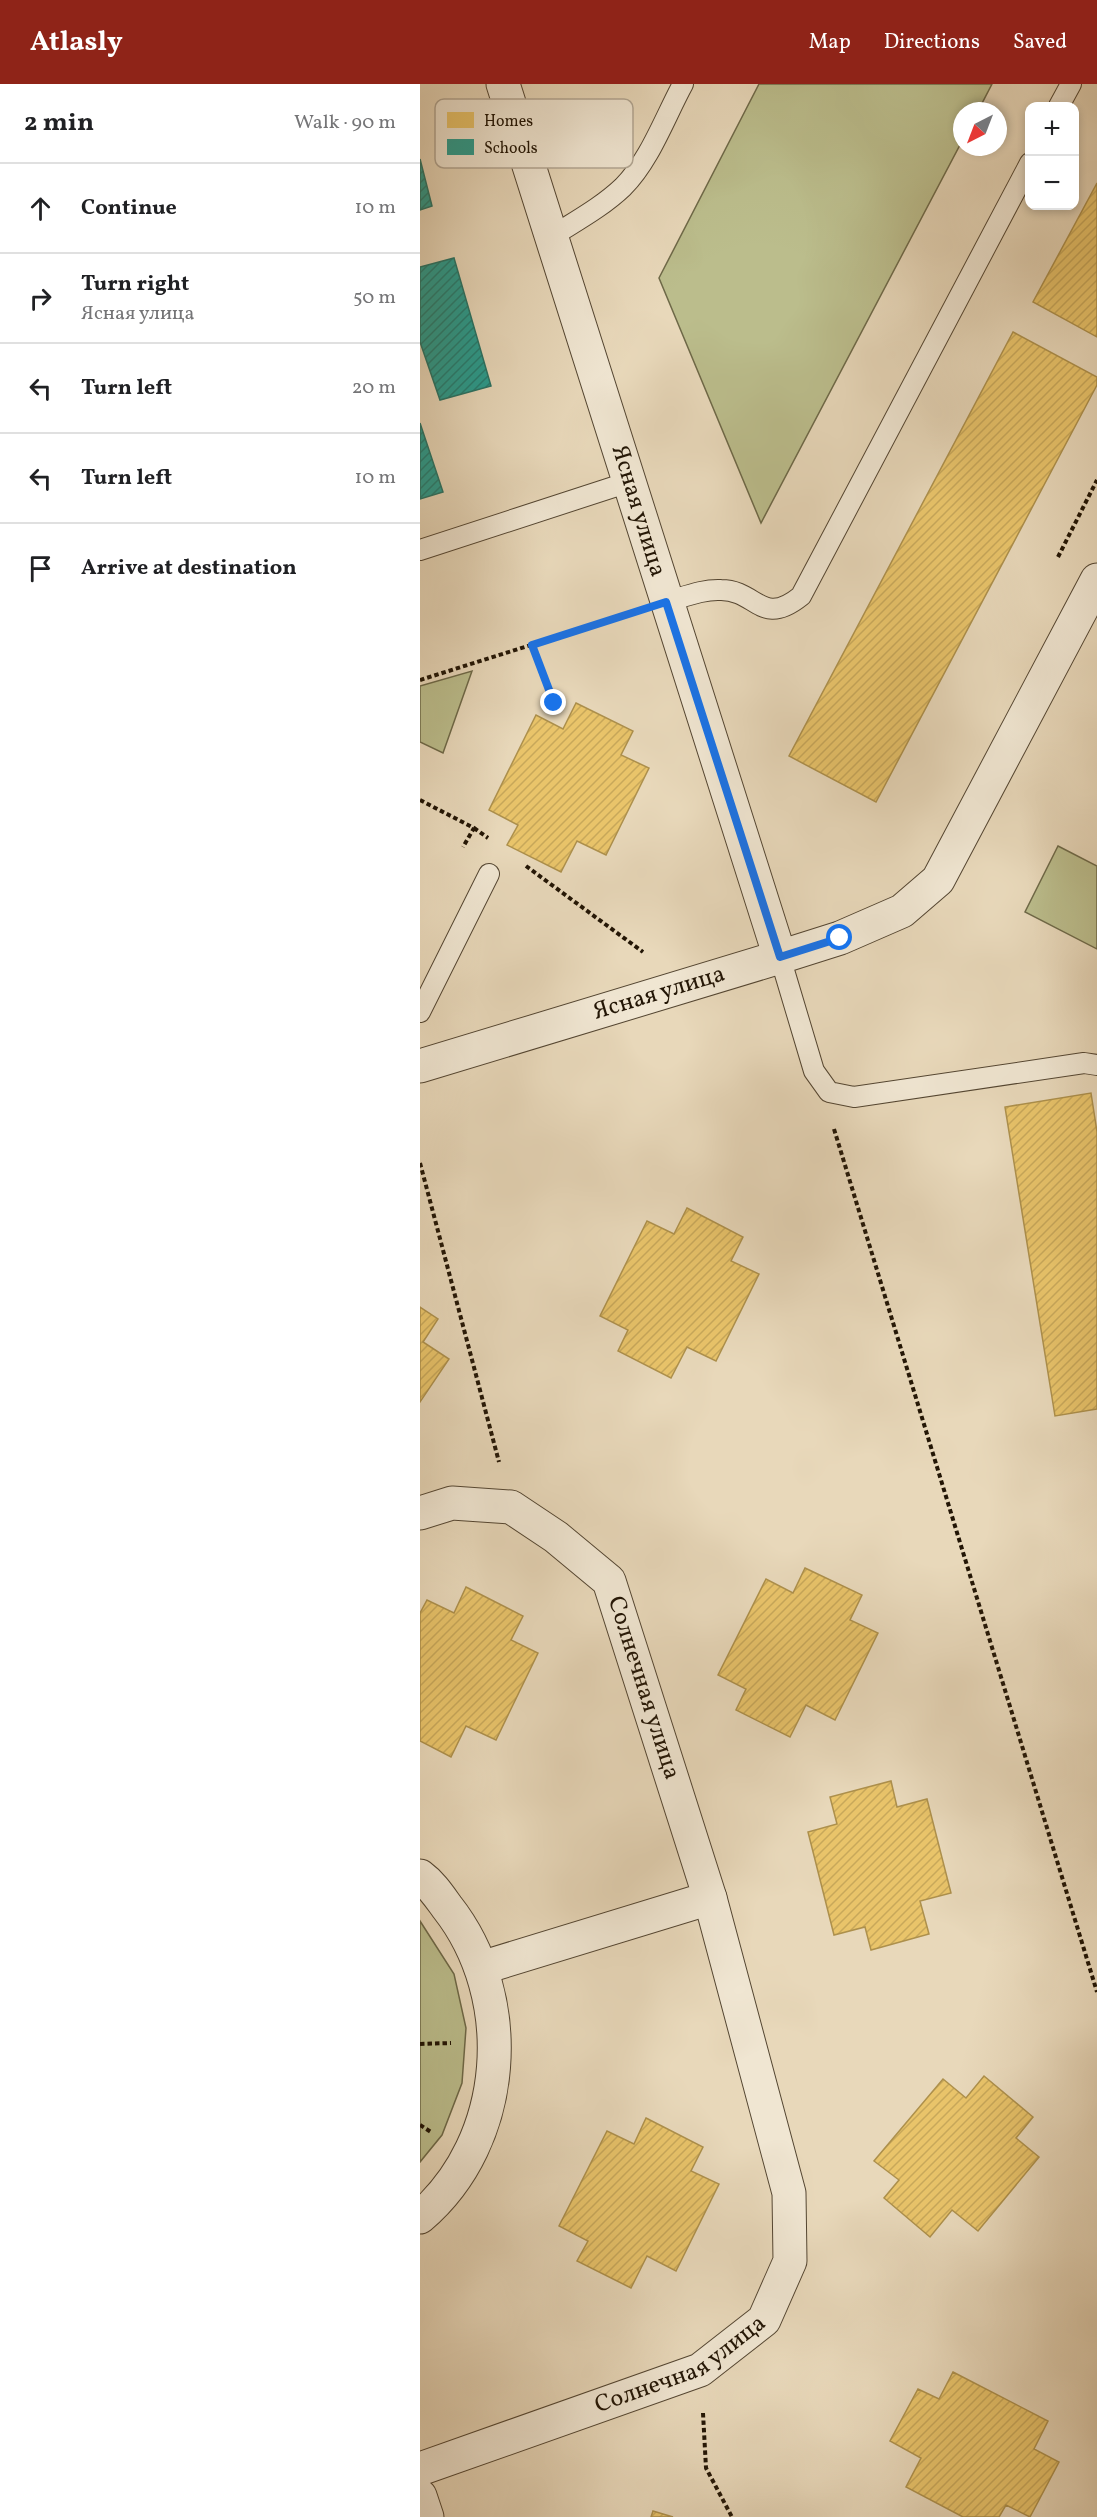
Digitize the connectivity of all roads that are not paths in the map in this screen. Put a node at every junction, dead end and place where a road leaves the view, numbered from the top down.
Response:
1 (503, 84) edge
2 (683, 84) edge
3 (1071, 84) edge
4 (508, 99) edge
5 (1061, 102) edge
6 (529, 168) edge
7 (1025, 171) edge
8 (551, 237) junction
9 (629, 482) junction
10 (420, 550) edge
11 (1097, 580) edge
12 (666, 602) junction
13 (489, 874) dead end
14 (780, 957) junction
15 (420, 1012) edge
16 (1097, 1065) edge
17 (420, 1066) edge
18 (420, 1513) edge
19 (420, 1876) edge
20 (710, 1898) junction
21 (481, 1968) junction
22 (420, 2217) edge
23 (420, 2469) edge
24 (420, 2496) edge
25 (427, 2517) edge

1 - 4 street, Ясная улица
2 - 8 lane
3 - 5 lane
6 - 8 street, Ясная улица
7 - 12 lane
8 - 9 street, Ясная улица
9 - 10 lane
9 - 12 street, Ясная улица
11 - 14 street
12 - 14 street, Ясная улица
13 - 15 lane
14 - 16 lane
14 - 17 street, Ясная улица
18 - 20 street, Солнечная улица
19 - 21 street
20 - 21 street
20 - 23 street, Солнечная улица
21 - 22 street
24 - 25 street

